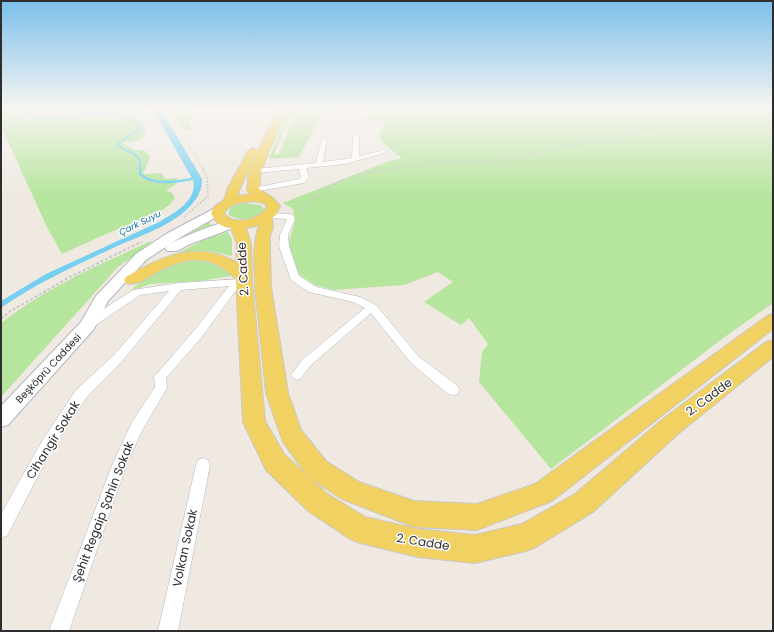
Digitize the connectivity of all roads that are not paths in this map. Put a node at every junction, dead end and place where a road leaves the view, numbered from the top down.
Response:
1 (260, 137) edge
2 (270, 137) edge
3 (356, 137) edge
4 (324, 139) dead end
5 (384, 152) dead end
6 (355, 160) junction
7 (319, 164) junction
8 (302, 166) junction
9 (255, 171) junction
10 (254, 190) junction
11 (230, 201) junction
12 (268, 209) junction
13 (229, 219) junction
14 (132, 280) junction
15 (242, 281) junction
16 (180, 286) junction
17 (372, 307) junction
18 (91, 320) junction
19 (773, 320) edge
20 (773, 347) edge
21 (297, 375) dead end
22 (453, 390) dead end
23 (1, 419) edge
24 (203, 465) dead end
25 (1, 530) edge
26 (59, 631) edge
27 (168, 631) edge

1 - 11 main road
2 - 9 main road
3 - 6 street
4 - 7 street
5 - 6 street
6 - 7 street
7 - 8 street
8 - 9 street
8 - 10 street
9 - 10 main road
10 - 12 main road
11 - 12 main road
11 - 13 main road
12 - 13 main road
12 - 17 street
12 - 19 main road, 2. Cadde
13 - 14 main road, Beşköprü Caddesi
13 - 15 main road, 2. Cadde
13 - 18 main road, Beşköprü Caddesi
14 - 15 main road
14 - 18 main road, Beşköprü Caddesi
15 - 16 street
15 - 20 main road, 2. Cadde
15 - 26 street, Şehit Regaip Şahin Sokak
16 - 18 street
16 - 25 street, Cihangir Sokak
17 - 21 street
17 - 22 street
18 - 23 main road, Beşköprü Caddesi
24 - 27 street, Volkan Sokak

